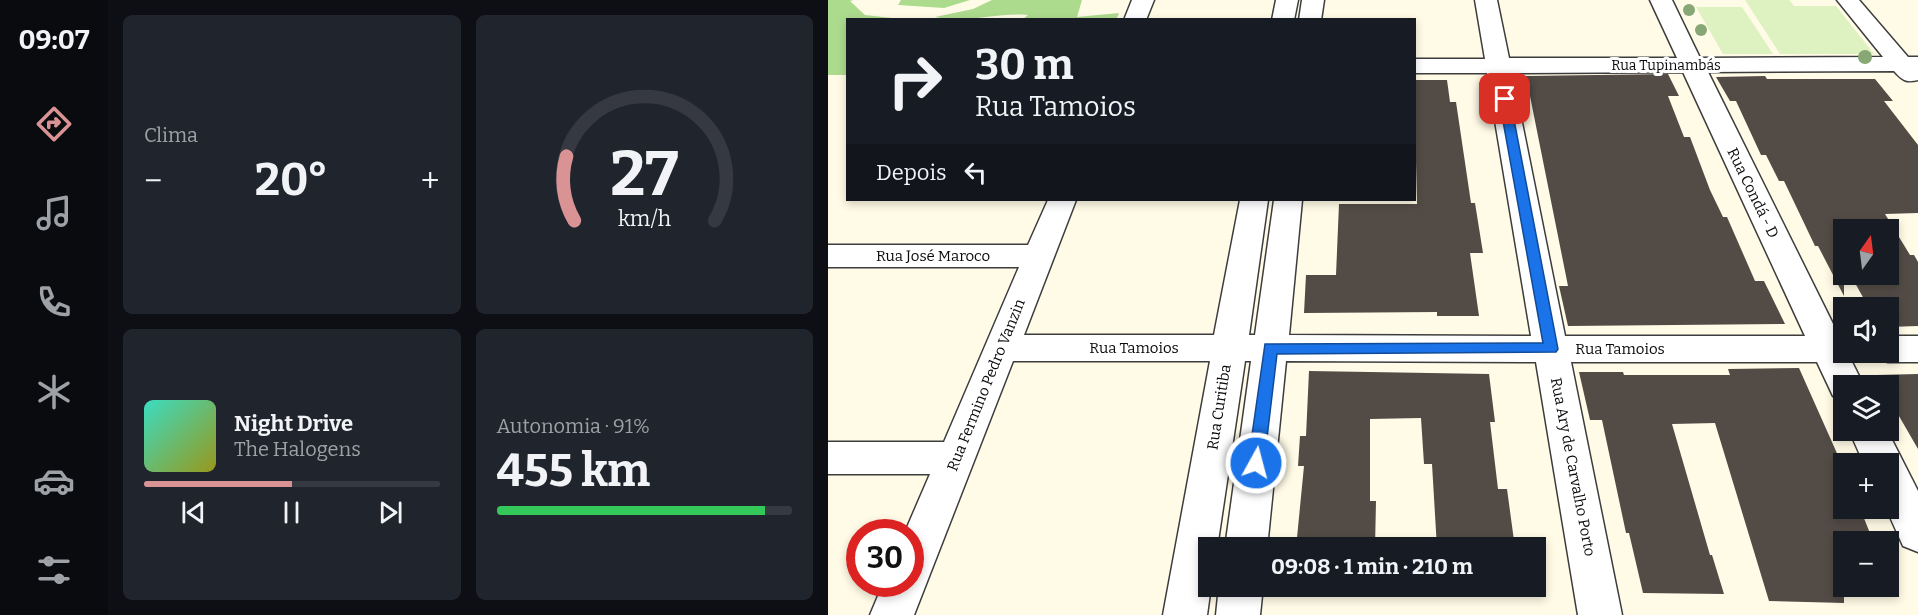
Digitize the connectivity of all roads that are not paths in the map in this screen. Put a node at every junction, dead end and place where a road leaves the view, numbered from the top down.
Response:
1 (1143, 0) edge
2 (1287, 0) edge
3 (1312, 0) edge
4 (1486, 0) edge
5 (1661, 0) edge
6 (1848, 0) edge
7 (1136, 18) edge
8 (1283, 18) edge
9 (1310, 18) edge
10 (1909, 64) edge
11 (1416, 66) edge
12 (1498, 66) junction
13 (1690, 66) junction
14 (1918, 85) edge
15 (1062, 201) edge
16 (1254, 201) edge
17 (1288, 201) edge
18 (828, 256) edge
19 (1038, 256) junction
20 (1833, 343) edge
21 (1001, 348) junction
22 (1229, 348) junction
23 (1270, 348) junction
24 (1551, 349) junction
25 (1833, 349) edge
26 (1899, 349) edge
27 (1918, 349) edge
28 (828, 458) edge
29 (956, 458) junction
30 (1899, 494) edge
31 (1918, 533) edge
32 (924, 536) edge
33 (1247, 537) edge
34 (900, 597) edge
35 (1240, 597) edge
36 (892, 615) edge
37 (1185, 615) edge
38 (1238, 615) edge
39 (1600, 615) edge

1 - 7 street
2 - 8 street
3 - 9 street
4 - 12 street, Rua Ary de Carvalho Porto
5 - 13 street, Rua Condá - D
6 - 10 street
10 - 13 street, Rua Tupinambás
10 - 14 street
11 - 12 street, Rua Tupinambás
12 - 13 street, Rua Tupinambás
12 - 24 street, Rua Ary de Carvalho Porto
13 - 20 street, Rua Condá - D
15 - 19 street, Rua Fermino Pedro Vanzin
16 - 22 street, Rua Curitiba
17 - 23 street
18 - 19 street, Rua José Maroco
19 - 21 street, Rua Fermino Pedro Vanzin
21 - 22 street, Rua Tamoios
21 - 29 street, Rua Fermino Pedro Vanzin
22 - 23 street, Rua Tamoios
22 - 37 street, Rua Curitiba
23 - 24 street, Rua Tamoios
23 - 33 street
24 - 25 street, Rua Tamoios
24 - 39 street, Rua Ary de Carvalho Porto
26 - 27 street
28 - 29 street
29 - 32 street, Rua Fermino Pedro Vanzin
30 - 31 street
34 - 36 street
35 - 38 street

